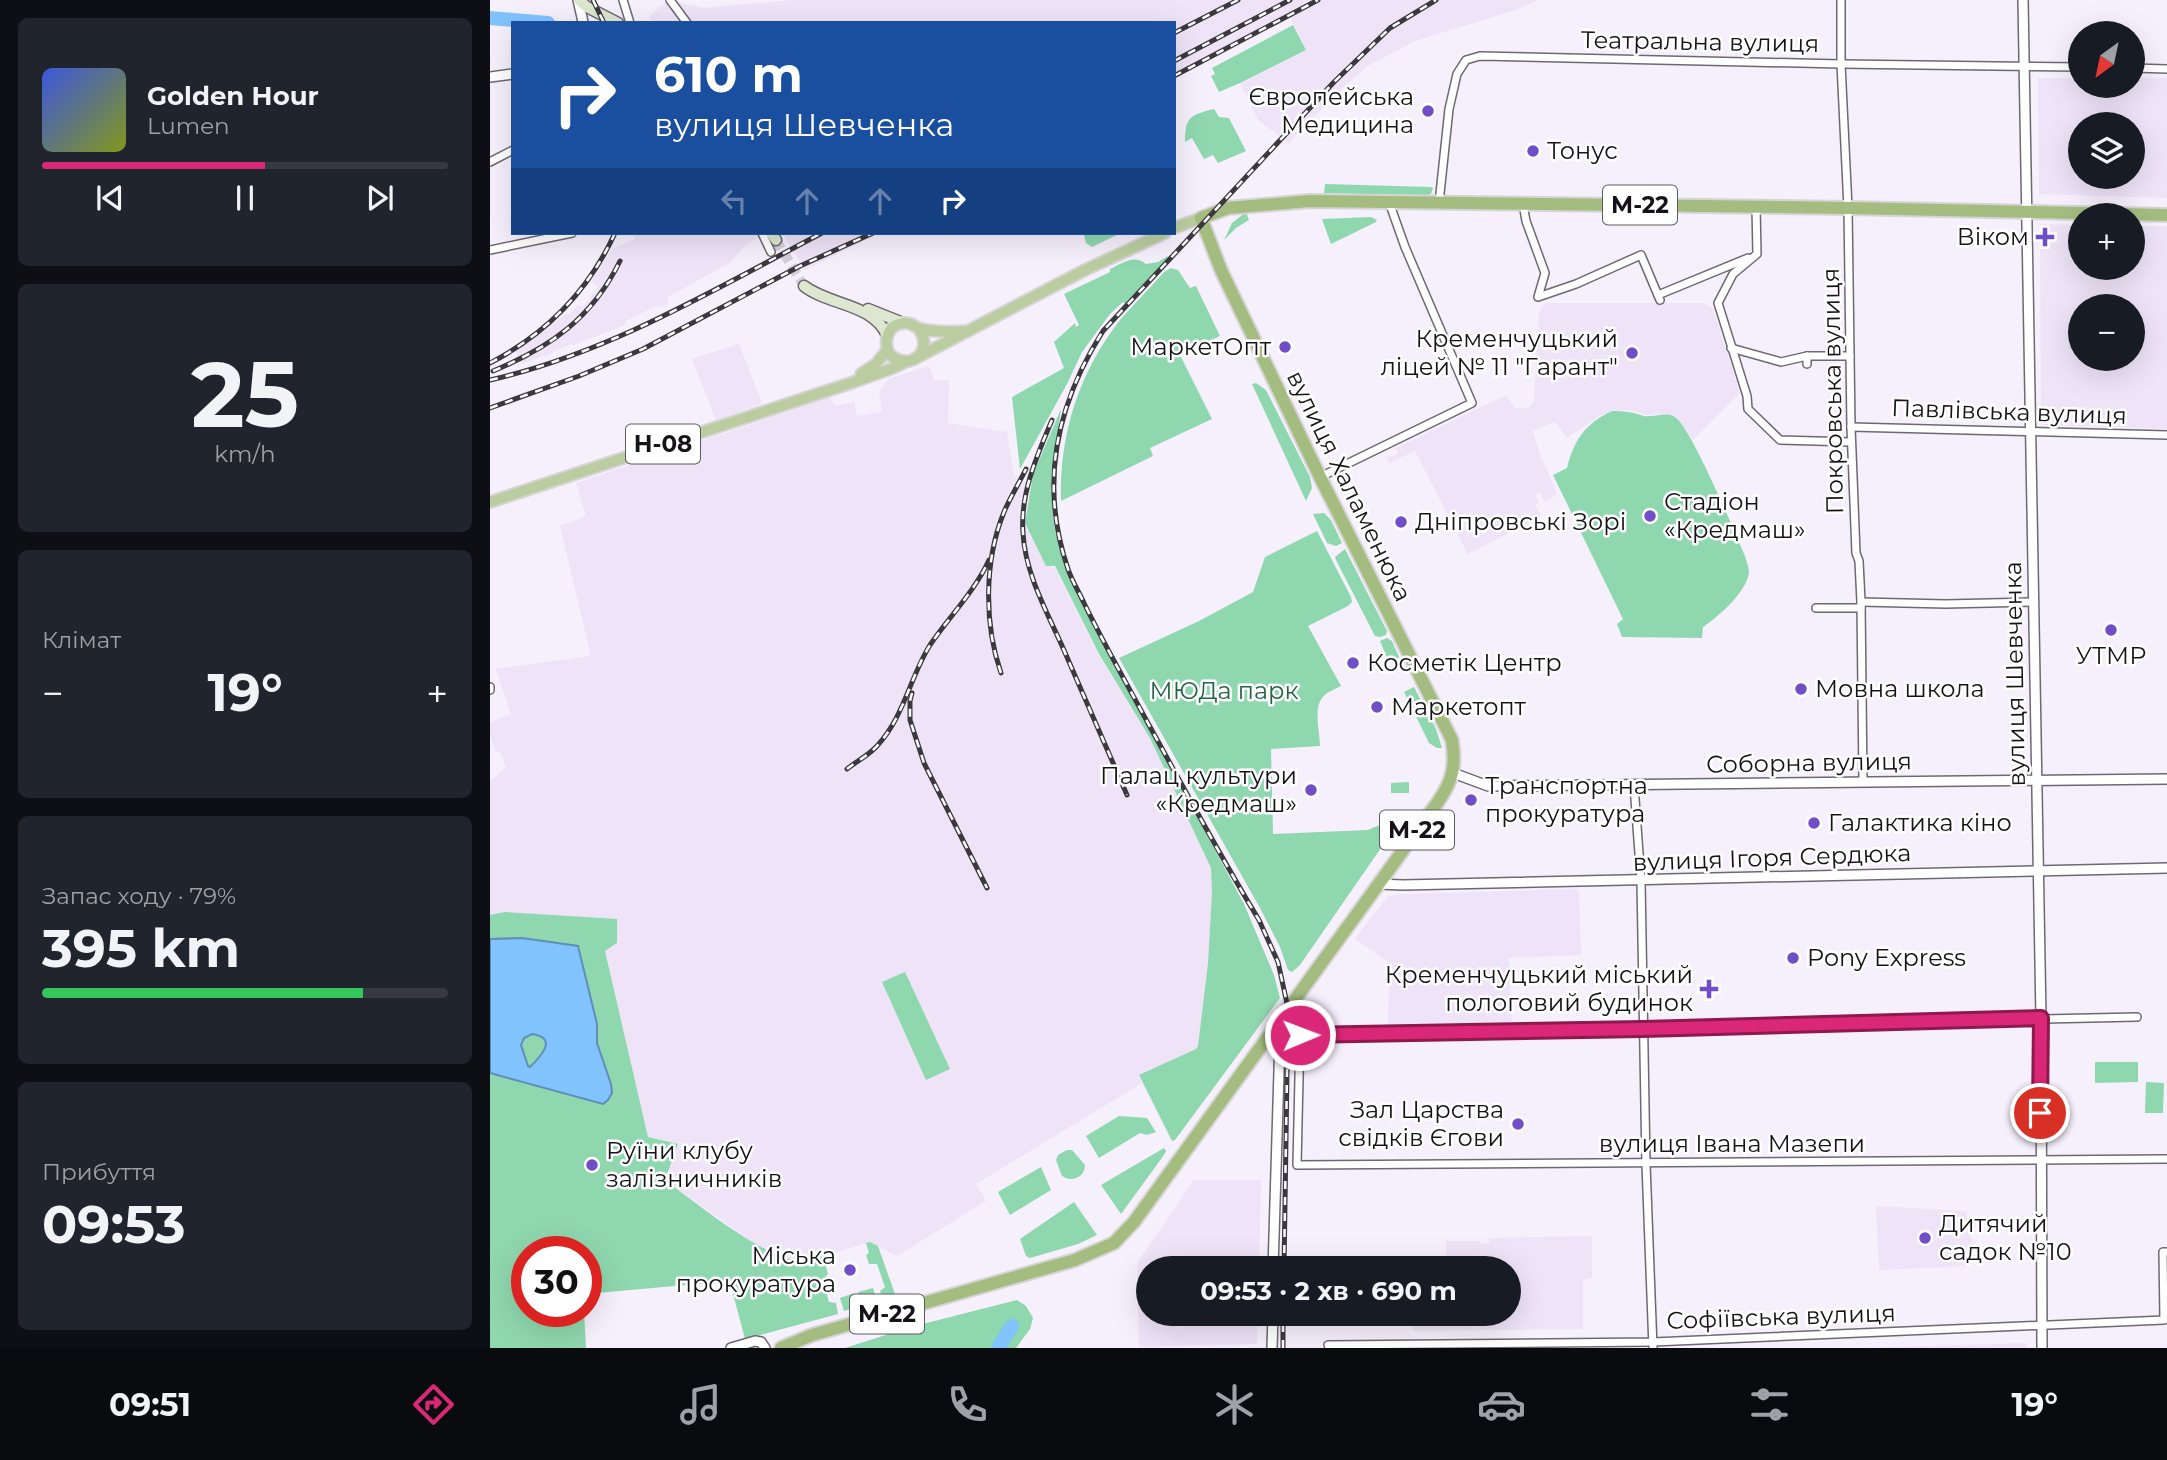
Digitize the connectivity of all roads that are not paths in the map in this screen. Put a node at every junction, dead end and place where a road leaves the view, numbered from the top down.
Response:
1 (579, 0) edge
2 (623, 0) edge
3 (670, 0) edge
4 (1841, 0) edge
5 (2023, 0) edge
6 (604, 17) edge
7 (583, 21) edge
8 (628, 21) edge
9 (686, 21) edge
10 (1842, 64) junction
11 (2024, 66) junction
12 (2068, 67) edge
13 (2146, 68) edge
14 (2167, 69) edge
15 (511, 74) edge
16 (490, 77) edge
17 (511, 151) edge
18 (490, 162) edge
19 (1389, 201) junction
20 (1439, 203) junction
21 (1523, 204) junction
22 (1756, 207) junction
23 (1848, 208) junction
24 (2026, 212) junction
25 (2167, 215) edge
26 (1201, 218) junction
27 (1176, 228) edge
28 (562, 235) edge
29 (763, 235) edge
30 (1161, 235) edge
31 (490, 250) edge
32 (771, 252) dead end
33 (1757, 254) junction
34 (804, 286) tunnel mouth
35 (854, 307) junction
36 (902, 323) junction
37 (919, 329) junction
38 (969, 331) junction
39 (887, 335) junction
40 (1731, 348) junction
41 (887, 350) junction
42 (1850, 356) junction
43 (911, 360) junction
44 (837, 388) junction
45 (1851, 426) junction
46 (2031, 432) junction
47 (2167, 435) edge
48 (1851, 442) junction
49 (1320, 477) junction
50 (490, 502) edge
51 (2033, 602) junction
52 (1861, 605) junction
53 (1816, 608) dead end
54 (1453, 773) junction
55 (2167, 779) edge
56 (2037, 780) junction
57 (1863, 782) junction
58 (1634, 785) junction
59 (2167, 868) edge
60 (2038, 870) junction
61 (1641, 881) junction
62 (1378, 884) junction
63 (1295, 998) junction
64 (2137, 1017) dead end
65 (2041, 1018) junction
66 (1643, 1029) junction
67 (1271, 1031) junction
68 (1300, 1035) junction
69 (2167, 1159) edge
70 (2040, 1160) junction
71 (1646, 1164) junction
72 (2167, 1252) edge
73 (1273, 1256) edge
74 (1273, 1326) edge
75 (2042, 1326) junction
76 (1328, 1345) dead end
77 (1653, 1345) edge
78 (731, 1348) edge
79 (765, 1348) edge
80 (780, 1348) edge
81 (1272, 1348) edge
82 (2042, 1348) edge

1 - 6 main road
1 - 7 street
2 - 8 street
3 - 9 street
4 - 10 street, Покровська вулиця
5 - 11 street, вулиця Шевченка
10 - 11 street, Театральна вулиця
10 - 20 street, Театральна вулиця
10 - 23 street, Покровська вулиця
11 - 12 street, Театральна вулиця
11 - 24 street, вулиця Шевченка
13 - 14 street
15 - 16 street
17 - 18 street
19 - 20 highway, М-22
19 - 26 highway, М-22
19 - 49 street
20 - 21 highway, М-22
21 - 22 highway, М-22
21 - 33 street
22 - 23 highway, М-22
22 - 33 street
23 - 24 highway, М-22
23 - 42 street, Покровська вулиця
24 - 25 highway, М-22
24 - 46 street, вулиця Шевченка
26 - 27 main road
26 - 49 highway, вулиця Халаменюка
28 - 31 street
29 - 32 street
30 - 38 main road, Н-08
33 - 40 street
34 - 35 main road
35 - 36 main road
35 - 39 main road
36 - 37 main road
36 - 39 main road
37 - 38 main road
37 - 43 main road
38 - 43 main road, Н-08
39 - 41 main road
40 - 42 street
40 - 48 street
41 - 43 main road
41 - 44 main road, Н-08
42 - 45 street, Покровська вулиця
43 - 44 main road, Н-08
44 - 50 main road, Н-08
45 - 46 street, Павлівська вулиця
45 - 48 street, Покровська вулиця
46 - 47 street, Павлівська вулиця
46 - 51 street, вулиця Шевченка
48 - 52 street, Покровська вулиця
49 - 54 highway, вулиця Халаменюка
51 - 52 street
51 - 56 street, вулиця Шевченка
52 - 53 street
52 - 57 street, Покровська вулиця
54 - 58 street, Соборна вулиця
54 - 62 highway, М-22
55 - 56 street, Соборна вулиця
56 - 57 street, Соборна вулиця
56 - 60 street, вулиця Шевченка
57 - 58 street, Соборна вулиця
58 - 61 street
59 - 60 street, вулиця Ігоря Сердюка / М-22
60 - 61 street, вулиця Ігоря Сердюка / М-22
60 - 65 street, вулиця Шевченка
61 - 62 street, вулиця Ігоря Сердюка / М-22
61 - 66 street
62 - 63 highway, М-22
63 - 67 highway, М-22
63 - 68 street
64 - 65 street
65 - 66 street
65 - 70 street, вулиця Шевченка
66 - 68 street
66 - 71 street
67 - 73 street
67 - 80 highway, М-22
68 - 71 street, вулиця Івана Мазепи
69 - 70 street, вулиця Івана Мазепи
70 - 71 street, вулиця Івана Мазепи
70 - 75 street, вулиця Шевченка
71 - 77 street
72 - 75 street, Софіївська вулиця
74 - 81 street
75 - 77 street, Софіївська вулиця
75 - 82 street, вулиця Шевченка
76 - 77 street, Софіївська вулиця
78 - 79 street

